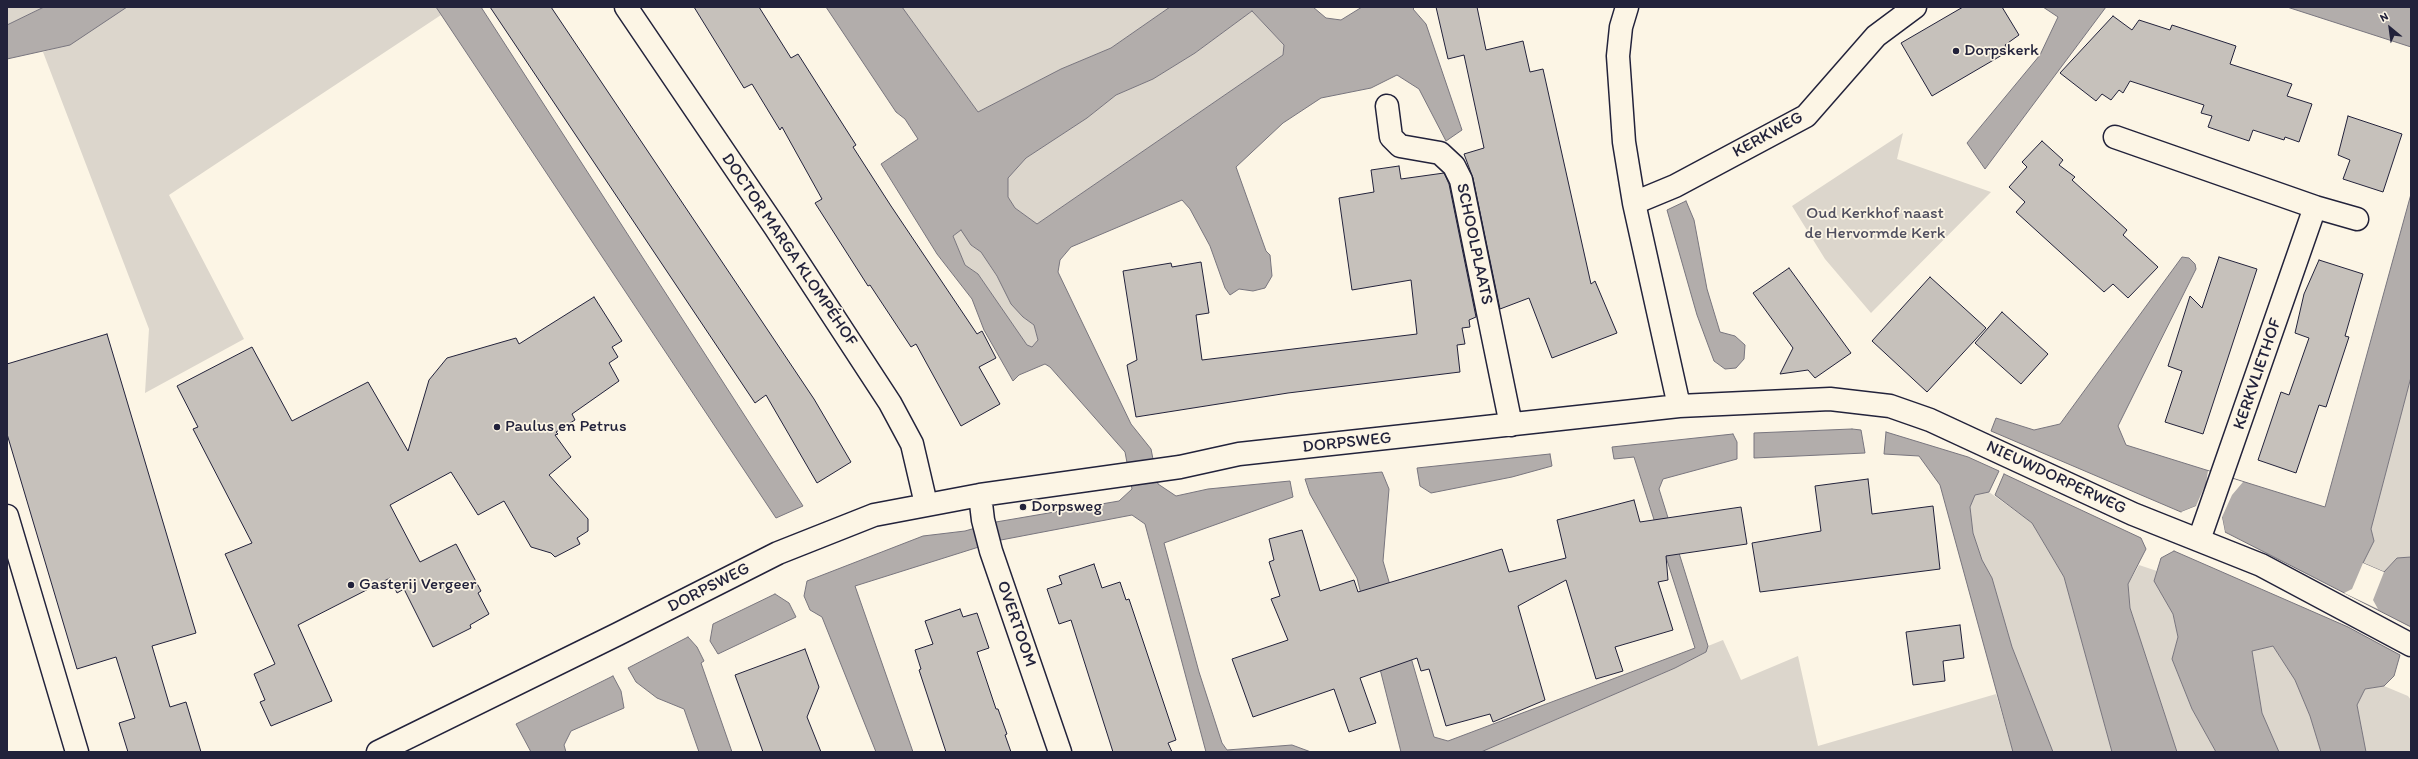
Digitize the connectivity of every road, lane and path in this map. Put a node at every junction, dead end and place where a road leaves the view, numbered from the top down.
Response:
1 (626, 7) edge
2 (1627, 7) edge
3 (1915, 7) edge
4 (1387, 106) dead end
5 (2116, 138) dead end
6 (1634, 203) junction
7 (2315, 207) junction
8 (2357, 219) dead end
9 (1679, 406) junction
10 (1511, 425) junction
11 (980, 495) junction
12 (926, 504) junction
13 (7, 516) edge
14 (2199, 540) junction
15 (2411, 645) edge
16 (78, 752) edge
17 (378, 752) edge
18 (1060, 752) edge

1 - 12 street, DOCTOR MARGA KLOMPÉHOF
2 - 6 street
3 - 6 street, KERKWEG
4 - 10 street, SCHOOLPLAATS
5 - 7 street
6 - 9 street
7 - 8 street
7 - 14 street, KERKVLIETHOF
9 - 10 street, DORPSWEG
9 - 14 street, NIEUWDORPERWEG
10 - 11 street, DORPSWEG
11 - 12 street, DORPSWEG
11 - 18 street, OVERTOOM
12 - 17 street, DORPSWEG
13 - 16 street
14 - 15 street, NIEUWDORPERWEG

